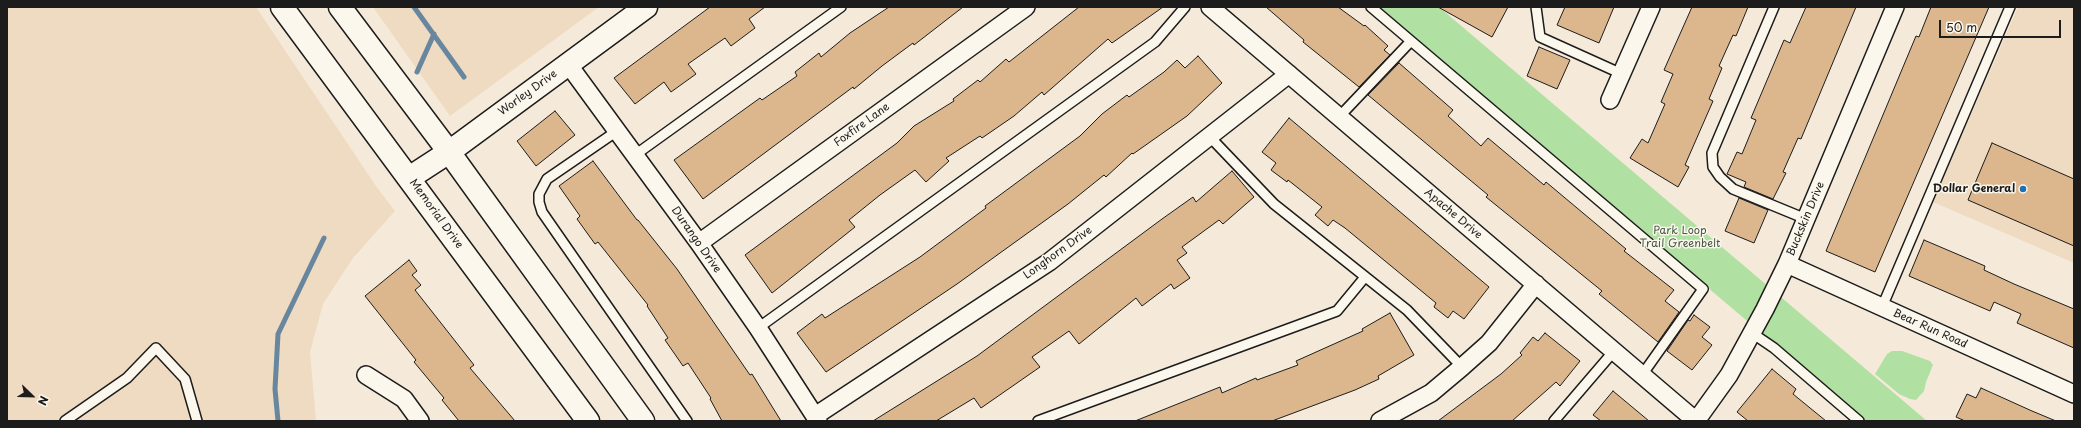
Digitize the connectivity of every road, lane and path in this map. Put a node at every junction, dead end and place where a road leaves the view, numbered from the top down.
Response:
1 (282, 7) edge
2 (340, 7) edge
3 (646, 7) edge
4 (841, 7) edge
5 (1026, 7) edge
6 (1185, 7) edge
7 (1210, 7) edge
8 (1371, 7) edge
9 (1536, 7) edge
10 (1651, 7) edge
11 (1774, 7) edge
12 (1895, 7) edge
13 (2010, 7) edge
14 (1411, 41) junction
15 (568, 64) junction
16 (1289, 74) junction
17 (1622, 74) junction
18 (1610, 100) dead end
19 (1339, 117) junction
20 (618, 131) junction
21 (1210, 137) junction
22 (449, 152) junction
23 (635, 155) junction
24 (409, 178) junction
25 (1806, 219) junction
26 (699, 243) junction
27 (1787, 264) junction
28 (1365, 276) junction
29 (1536, 284) junction
30 (1882, 307) junction
31 (758, 328) junction
32 (1752, 333) junction
33 (1614, 351) junction
34 (1462, 367) junction
35 (366, 375) dead end
36 (1642, 375) junction
37 (2074, 394) edge
38 (817, 419) edge
39 (65, 421) edge
40 (197, 421) edge
41 (420, 421) edge
42 (588, 421) edge
43 (643, 421) edge
44 (687, 421) edge
45 (1038, 421) edge
46 (1380, 421) edge
47 (1554, 421) edge
48 (1696, 421) edge
49 (1859, 421) edge

1 - 24 street, Memorial Drive
2 - 22 street
3 - 15 street, Worley Drive
4 - 23 lane
5 - 26 street, Foxfire Lane
6 - 31 lane
7 - 16 street, Apache Drive
8 - 14 lane
9 - 17 lane
10 - 17 street
11 - 25 lane
12 - 25 street, Buckskin Drive
13 - 30 lane
14 - 19 lane
14 - 36 lane
15 - 20 street, Durango Drive
15 - 22 street, Worley Drive
16 - 19 street, Apache Drive
16 - 21 street, Longhorn Drive
17 - 18 street
19 - 29 street, Apache Drive
20 - 23 street, Durango Drive
20 - 44 lane
21 - 28 lane
21 - 38 street, Longhorn Drive
22 - 24 street, Worley Drive
22 - 43 street
23 - 26 street, Durango Drive
24 - 42 street, Memorial Drive
25 - 27 street, Buckskin Drive
26 - 31 street, Durango Drive
27 - 30 street, Bear Run Road
27 - 32 street, Buckskin Drive
28 - 34 lane
28 - 45 lane
29 - 33 street, Apache Drive
29 - 34 street
30 - 37 street, Bear Run Road
31 - 38 street, Durango Drive
32 - 48 street, Buckskin Drive
32 - 49 lane
33 - 36 street, Apache Drive
33 - 47 lane
34 - 46 street
35 - 41 street
36 - 48 street, Apache Drive
39 - 40 lane

